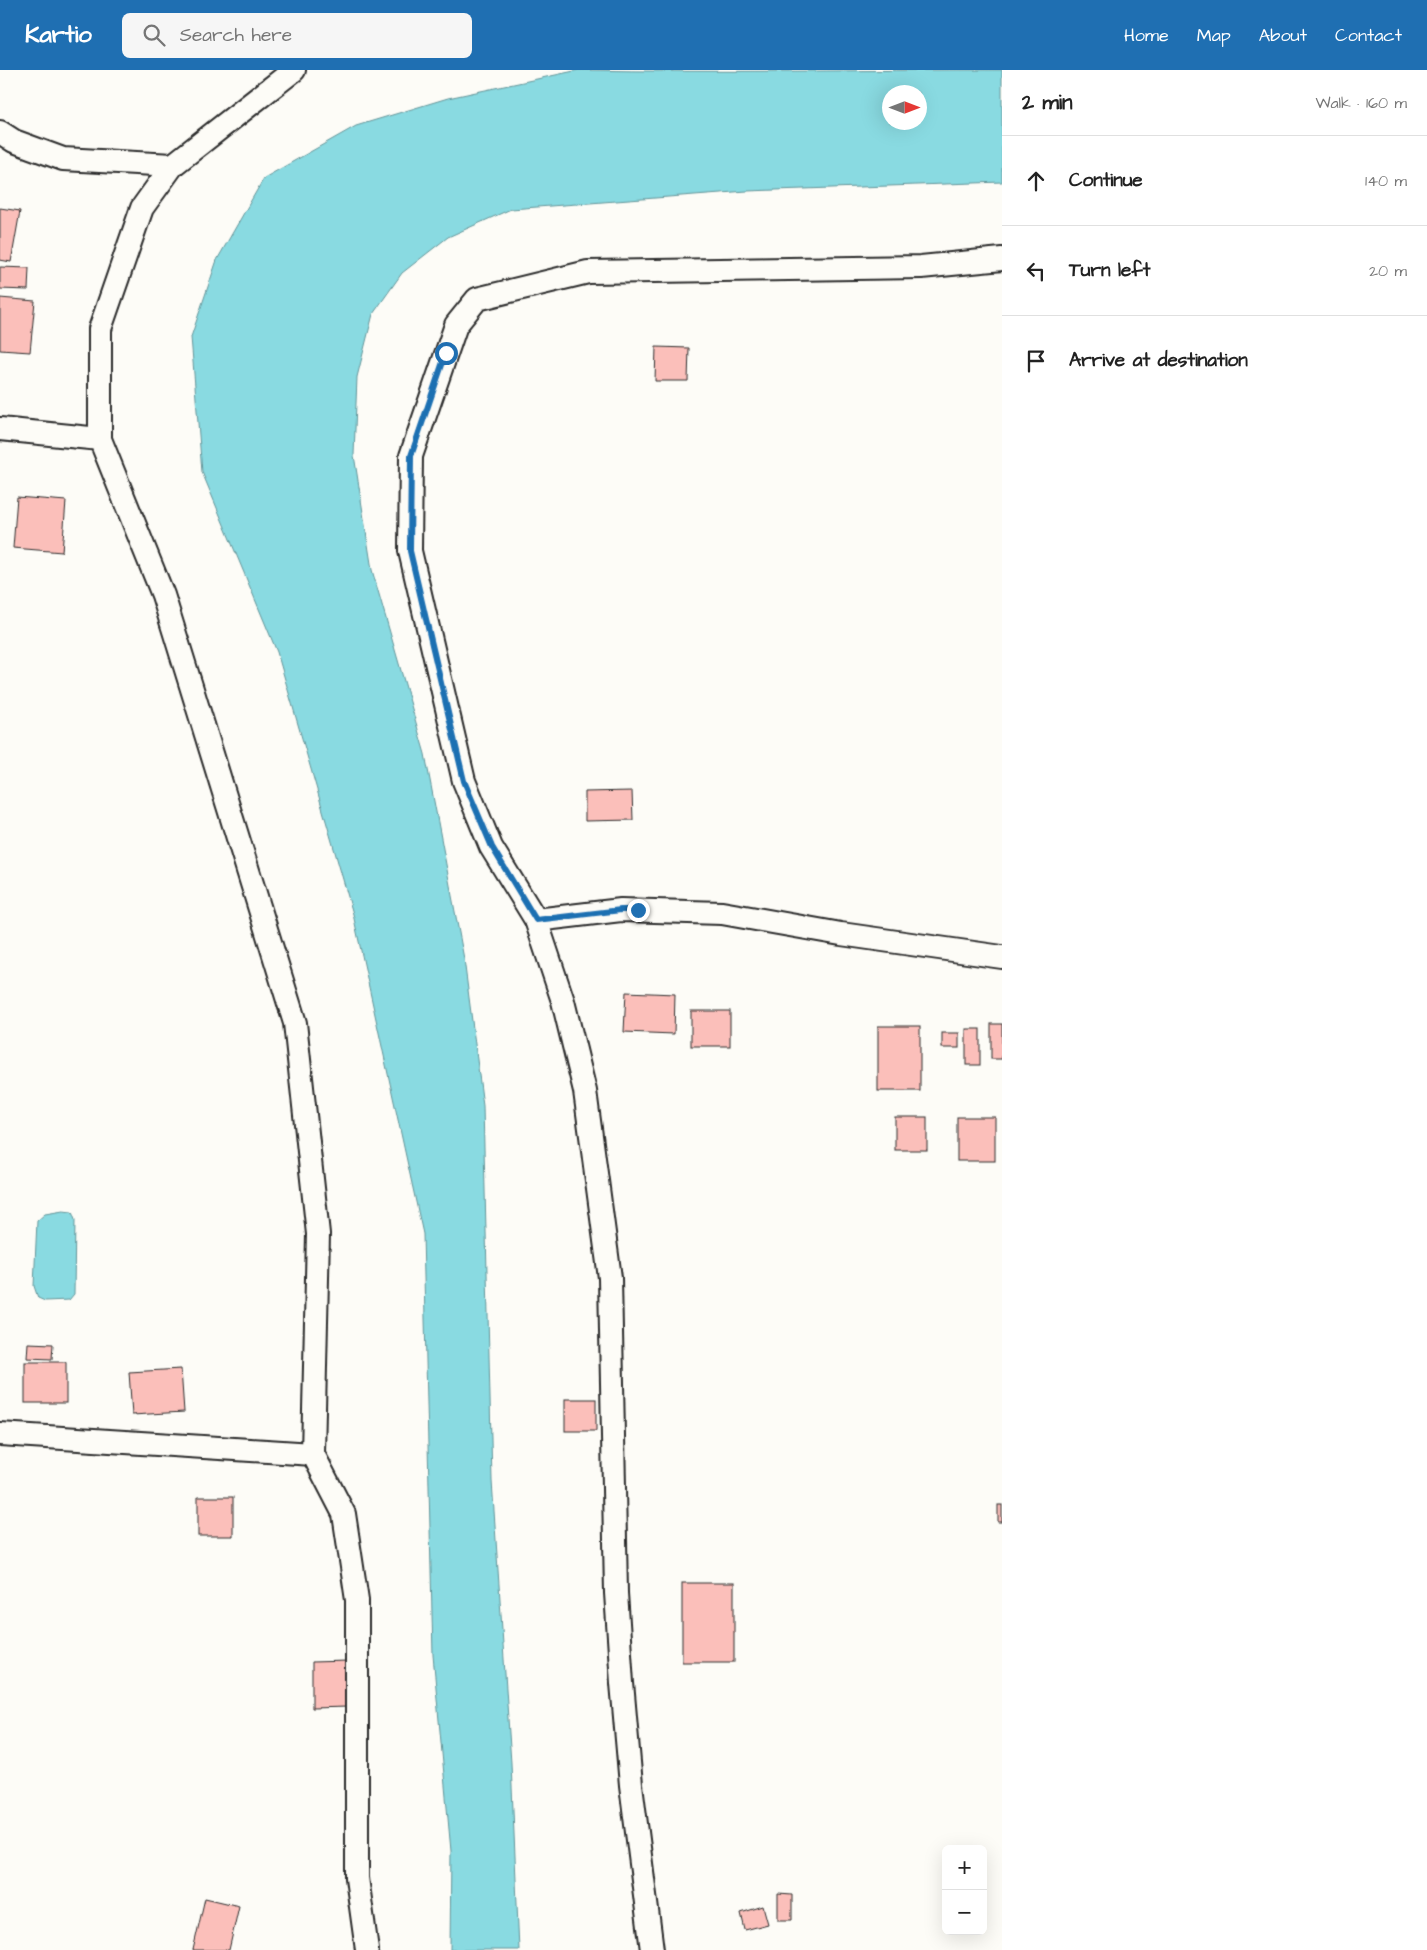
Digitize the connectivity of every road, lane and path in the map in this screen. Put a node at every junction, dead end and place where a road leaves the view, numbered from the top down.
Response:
1 (294, 70) edge
2 (0, 132) edge
3 (174, 165) junction
4 (1002, 259) edge
5 (0, 429) edge
6 (100, 439) junction
7 (536, 920) junction
8 (1002, 957) edge
9 (0, 1434) edge
10 (313, 1454) junction
11 (368, 1950) edge
12 (652, 1950) edge

1 - 3 street
2 - 3 street
3 - 6 street
4 - 7 street
5 - 6 street
6 - 10 street
7 - 8 street
7 - 12 street
9 - 10 street
10 - 11 street

